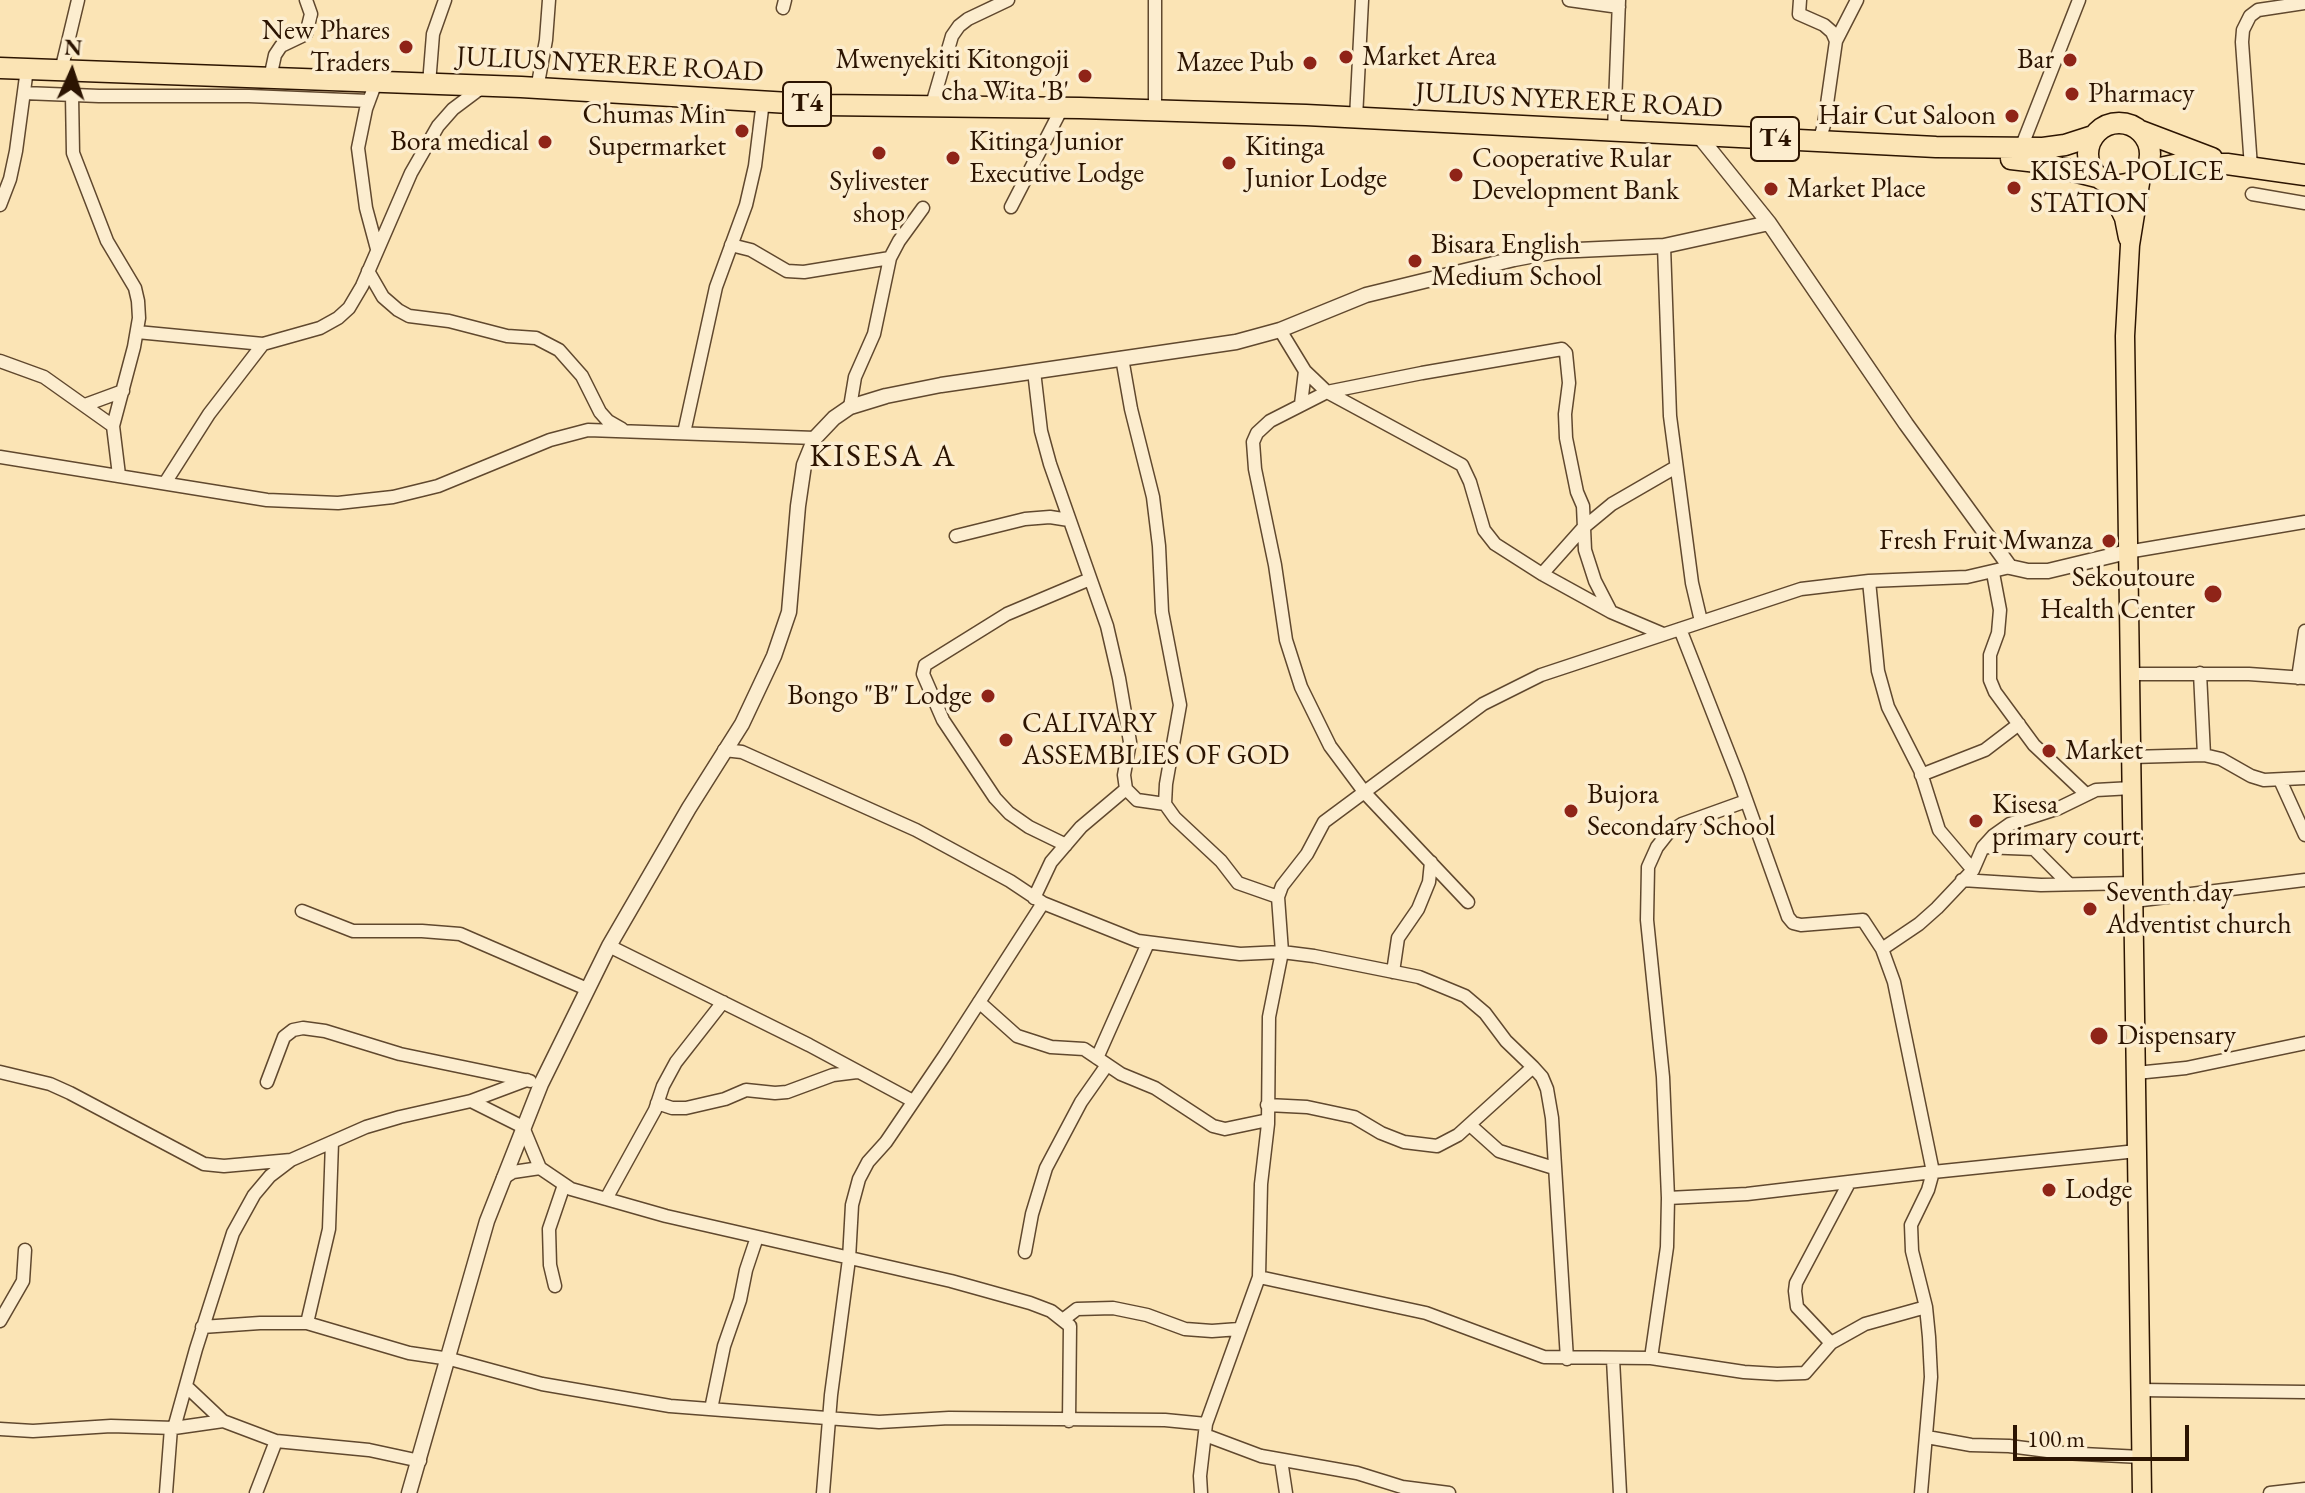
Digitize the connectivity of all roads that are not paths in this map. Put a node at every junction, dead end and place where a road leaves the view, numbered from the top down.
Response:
1 (78, 0) edge
2 (306, 0) edge
3 (445, 0) edge
4 (549, 0) edge
5 (1008, 0) edge
6 (1155, 0) edge
7 (1362, 0) edge
8 (1569, 0) edge
9 (1800, 0) edge
10 (1857, 0) edge
11 (2079, 0) edge
12 (2305, 3) edge
13 (1619, 4) edge
14 (2257, 5) edge
15 (1836, 41) junction
16 (0, 68) edge
17 (27, 69) junction
18 (61, 71) junction
19 (270, 78) junction
20 (429, 84) junction
21 (483, 86) junction
22 (537, 89) junction
23 (373, 92) junction
24 (24, 93) junction
25 (72, 95) junction
26 (763, 101) junction
27 (931, 108) junction
28 (1062, 108) junction
29 (1155, 111) junction
30 (1356, 118) junction
31 (1614, 131) junction
32 (2141, 131) junction
33 (1699, 136) junction
34 (2093, 136) junction
35 (1819, 141) junction
36 (1936, 147) junction
37 (2021, 148) junction
38 (2227, 164) junction
39 (2251, 167) junction
40 (2144, 174) junction
41 (2305, 175) edge
42 (2102, 180) junction
43 (2252, 194) dead end
44 (2305, 203) edge
45 (0, 205) edge
46 (1011, 207) dead end
47 (923, 208) dead end
48 (1769, 223) junction
49 (731, 245) junction
50 (2130, 245) junction
51 (1664, 246) junction
52 (377, 249) junction
53 (890, 258) junction
54 (368, 271) junction
55 (1280, 330) junction
56 (137, 332) junction
57 (263, 344) junction
58 (1122, 358) junction
59 (0, 361) edge
60 (1034, 371) junction
61 (1305, 371) junction
62 (123, 391) junction
63 (1327, 392) junction
64 (1301, 404) junction
65 (85, 405) junction
66 (850, 407) junction
67 (113, 426) junction
68 (623, 430) junction
69 (684, 433) junction
70 (815, 438) junction
71 (0, 457) edge
72 (1676, 467) junction
73 (119, 475) junction
74 (165, 483) junction
75 (1062, 501) junction
76 (1050, 517) junction
77 (2304, 519) edge
78 (1069, 520) junction
79 (1583, 528) junction
80 (956, 536) dead end
81 (2127, 552) junction
82 (2010, 567) junction
83 (1993, 573) junction
84 (1542, 574) junction
85 (1090, 579) junction
86 (1869, 581) junction
87 (1611, 612) junction
88 (1701, 621) junction
89 (1680, 629) junction
90 (2305, 631) edge
91 (1663, 634) junction
92 (2200, 673) junction
93 (2129, 674) junction
94 (2302, 678) edge
95 (2019, 724) junction
96 (724, 750) junction
97 (2204, 755) junction
98 (2131, 757) junction
99 (1921, 775) junction
100 (2305, 778) edge
101 (2280, 780) junction
102 (2132, 788) junction
103 (1126, 789) junction
104 (1365, 793) junction
105 (2086, 794) junction
106 (1746, 801) junction
107 (1165, 804) junction
108 (2305, 835) edge
109 (1066, 845) junction
110 (1983, 847) junction
111 (1431, 862) junction
112 (1973, 870) junction
113 (1962, 880) junction
114 (2305, 880) edge
115 (2069, 884) junction
116 (2134, 892) junction
117 (1278, 897) junction
118 (1039, 900) junction
119 (1468, 902) dead end
120 (302, 911) dead end
121 (1148, 943) junction
122 (609, 946) junction
123 (1882, 949) junction
124 (1282, 952) junction
125 (1393, 972) junction
126 (587, 989) junction
127 (723, 1002) junction
128 (979, 1002) junction
129 (2305, 1043) edge
130 (1102, 1062) junction
131 (1533, 1067) junction
132 (0, 1072) edge
133 (857, 1072) junction
134 (2136, 1073) junction
135 (267, 1082) dead end
136 (534, 1082) junction
137 (471, 1101) junction
138 (913, 1101) junction
139 (657, 1103) junction
140 (1267, 1105) junction
141 (1268, 1120) junction
142 (1470, 1125) junction
143 (523, 1127) junction
144 (332, 1142) junction
145 (2137, 1151) junction
146 (291, 1160) junction
147 (540, 1168) junction
148 (1554, 1168) junction
149 (1933, 1172) junction
150 (503, 1178) junction
151 (1849, 1183) junction
152 (564, 1185) junction
153 (1668, 1198) junction
154 (606, 1199) junction
155 (757, 1237) junction
156 (25, 1250) dead end
157 (1025, 1252) dead end
158 (849, 1259) junction
159 (1259, 1277) junction
160 (555, 1286) dead end
161 (1926, 1307) junction
162 (1064, 1319) junction
163 (0, 1321) edge
164 (307, 1323) junction
165 (202, 1327) junction
166 (1239, 1329) junction
167 (1831, 1343) junction
168 (1651, 1358) junction
169 (450, 1359) junction
170 (1567, 1359) junction
171 (1613, 1359) junction
172 (187, 1387) junction
173 (2139, 1390) junction
174 (2305, 1392) edge
175 (711, 1409) junction
176 (829, 1418) junction
177 (223, 1421) junction
178 (1069, 1421) junction
179 (172, 1428) junction
180 (0, 1429) edge
181 (1205, 1429) junction
182 (1927, 1437) junction
183 (276, 1441) junction
184 (2141, 1457) junction
185 (1281, 1460) junction
186 (420, 1461) junction
187 (2305, 1489) edge
188 (166, 1493) edge
189 (256, 1493) edge
190 (409, 1493) edge
191 (823, 1493) edge
192 (1201, 1493) edge
193 (1286, 1493) edge
194 (1449, 1493) edge
195 (1620, 1493) edge
196 (1921, 1493) edge
197 (2142, 1493) edge
198 (2270, 1493) edge

1 - 18 street
2 - 19 street
3 - 20 street
4 - 22 street
5 - 27 street
6 - 29 street
7 - 30 street
8 - 13 street
9 - 15 street
10 - 15 street
11 - 37 street
12 - 14 street
13 - 31 street
14 - 39 street
15 - 35 street
16 - 17 highway, JULIUS NYERERE ROAD / T4
17 - 18 highway, JULIUS NYERERE ROAD / T4
17 - 24 street
18 - 19 highway, JULIUS NYERERE ROAD / T4
19 - 23 highway, JULIUS NYERERE ROAD / T4
20 - 21 highway, JULIUS NYERERE ROAD / T4
20 - 23 highway, JULIUS NYERERE ROAD / T4
21 - 22 highway, JULIUS NYERERE ROAD / T4
21 - 52 street
22 - 26 highway, JULIUS NYERERE ROAD / T4
23 - 25 street
23 - 52 street
24 - 25 street
24 - 45 street
25 - 56 street
26 - 27 highway, JULIUS NYERERE ROAD / T4
26 - 49 street
27 - 28 highway, JULIUS NYERERE ROAD / T4
28 - 29 highway, JULIUS NYERERE ROAD / T4
28 - 46 street
29 - 30 highway, JULIUS NYERERE ROAD / T4
30 - 31 highway, JULIUS NYERERE ROAD / T4
31 - 33 highway, JULIUS NYERERE ROAD / T4
32 - 34 highway, JULIUS NYERERE ROAD / T4
32 - 38 highway, JULIUS NYERERE ROAD / T4
32 - 40 highway
33 - 35 highway, JULIUS NYERERE ROAD / T4
33 - 48 street
34 - 37 highway, JULIUS NYERERE ROAD / T4
34 - 42 highway
35 - 36 highway, JULIUS NYERERE ROAD / T4
36 - 37 highway, JULIUS NYERERE ROAD / T4
36 - 42 highway, JULIUS NYERERE ROAD / T4
38 - 39 highway, JULIUS NYERERE ROAD / T4
38 - 40 highway, JULIUS NYERERE ROAD / T4
39 - 41 highway, JULIUS NYERERE ROAD / T4
40 - 42 highway, JULIUS NYERERE ROAD / T4
40 - 50 main road
42 - 50 main road
43 - 44 street
47 - 53 street
48 - 51 street
48 - 82 street
49 - 53 street
49 - 69 street
50 - 81 main road
51 - 55 street
51 - 72 street
52 - 54 street
53 - 66 street
54 - 57 street
54 - 68 street
55 - 58 street
55 - 61 street
56 - 57 street
56 - 62 street
57 - 74 street
58 - 60 street
58 - 107 street
59 - 65 street
60 - 66 street
60 - 75 street
61 - 63 street
61 - 64 street
62 - 65 street
62 - 67 street
63 - 64 street
63 - 79 street
63 - 84 street
64 - 104 street
65 - 67 street
66 - 70 street
67 - 73 street
68 - 69 street
68 - 74 street
69 - 70 street
70 - 96 street
71 - 73 street
72 - 79 street
72 - 88 street
73 - 74 street
75 - 76 street
75 - 78 street
76 - 78 street
76 - 80 street
77 - 81 street
78 - 85 street
79 - 84 street
79 - 87 street
81 - 82 street
81 - 93 main road
82 - 83 street
83 - 86 street
83 - 95 street
84 - 87 street
85 - 103 street
85 - 109 street
86 - 88 street
86 - 99 street
87 - 91 street
88 - 89 street
89 - 91 street
89 - 106 street
90 - 94 street
91 - 104 street
92 - 93 street
92 - 94 street
92 - 97 street
93 - 98 main road
95 - 99 street
95 - 105 street
96 - 118 street
96 - 122 street
97 - 98 street
97 - 101 street
98 - 102 main road
99 - 112 street
100 - 101 street
101 - 108 street
102 - 105 street
102 - 116 main road
103 - 107 street
103 - 109 street
104 - 111 street
104 - 117 street
105 - 110 street
106 - 123 street
106 - 153 street
107 - 117 street
109 - 118 street
110 - 112 street
110 - 115 street
111 - 119 street
111 - 125 street
112 - 113 street
113 - 115 street
113 - 123 street
114 - 116 street
115 - 116 street
116 - 134 main road
117 - 124 street
118 - 121 street
118 - 128 street
120 - 126 street
121 - 124 street
121 - 130 street
122 - 126 street
122 - 127 street
123 - 149 street
124 - 125 street
124 - 140 street
125 - 131 street
126 - 136 street
127 - 133 street
127 - 139 street
128 - 130 street
128 - 138 street
129 - 134 street
130 - 141 street
130 - 157 street
131 - 142 street
131 - 148 street
132 - 146 street
133 - 138 street
133 - 139 street
134 - 145 main road
135 - 136 street
136 - 137 street
136 - 143 street
137 - 143 street
137 - 144 street
138 - 158 street
139 - 154 street
140 - 141 street
140 - 142 street
141 - 159 street
142 - 148 street
143 - 147 street
143 - 150 street
144 - 146 street
144 - 164 street
145 - 149 street
145 - 173 main road
146 - 165 street
147 - 150 street
147 - 152 street
148 - 170 street
149 - 151 street
149 - 161 street
150 - 169 street
151 - 153 street
151 - 167 street
152 - 154 street
152 - 160 street
153 - 168 street
154 - 155 street
155 - 158 street
155 - 175 street
156 - 163 street
158 - 162 street
158 - 176 street
159 - 166 street
159 - 170 street
161 - 167 street
161 - 182 street
162 - 166 street
162 - 178 street
164 - 165 street
164 - 169 street
165 - 172 street
166 - 181 street
167 - 168 street
168 - 171 street
169 - 175 street
169 - 186 street
170 - 171 street
171 - 195 street
172 - 177 street
172 - 179 street
173 - 174 street
173 - 184 main road
175 - 176 street
176 - 178 street
176 - 191 street
177 - 179 street
177 - 183 street
178 - 181 street
179 - 180 street
179 - 188 street
181 - 185 street
181 - 192 street
182 - 184 street
182 - 196 street
183 - 186 street
183 - 189 street
184 - 197 main road
185 - 193 street
185 - 194 street
186 - 190 street
187 - 198 street

